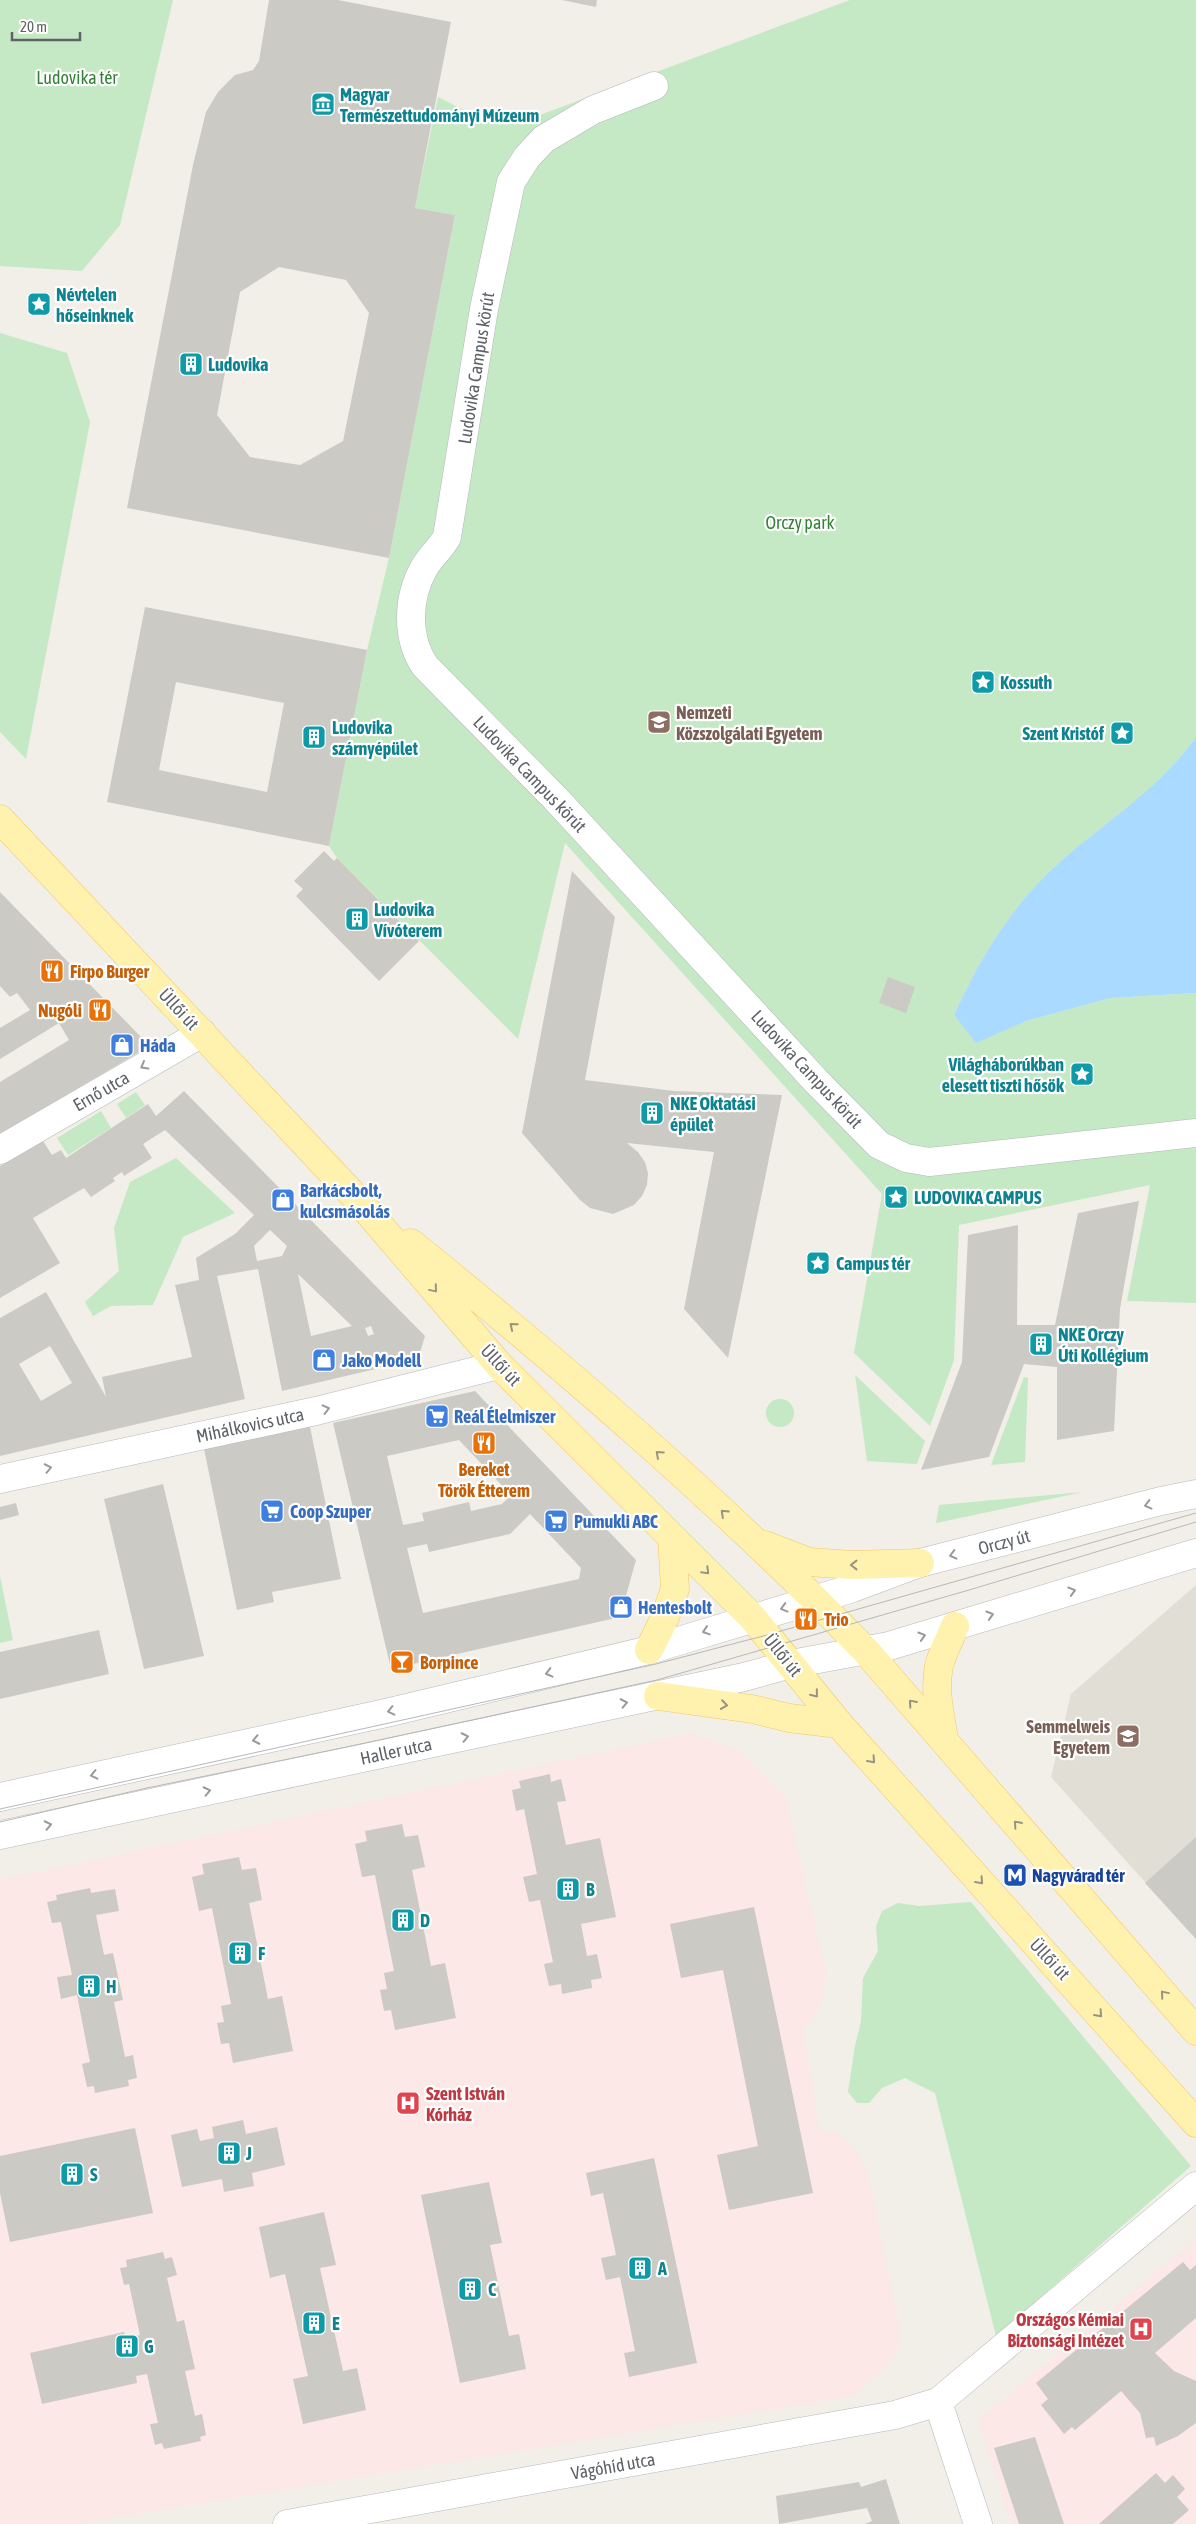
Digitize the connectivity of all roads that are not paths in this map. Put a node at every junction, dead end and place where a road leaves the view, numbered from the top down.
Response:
1 (654, 86) dead end
2 (1, 822) edge
3 (202, 1033) junction
4 (1196, 1133) edge
5 (0, 1150) edge
6 (357, 1199) junction
7 (499, 1365) junction
8 (0, 1479) edge
9 (1196, 1494) edge
10 (672, 1537) junction
11 (753, 1541) junction
12 (1196, 1553) edge
13 (920, 1564) junction
14 (816, 1599) junction
15 (752, 1616) junction
16 (955, 1626) junction
17 (649, 1650) junction
18 (866, 1651) junction
19 (791, 1664) junction
20 (658, 1696) junction
21 (839, 1724) junction
22 (944, 1739) junction
23 (0, 1797) edge
24 (0, 1835) edge
25 (1196, 2031) edge
26 (1196, 2123) edge
27 (1196, 2186) edge
28 (938, 2402) junction
29 (287, 2524) edge
30 (978, 2524) edge

1 - 4 street, Ludovika Campus körút
2 - 3 main road, Üllői út
3 -> 5 street, Ernő utca
3 - 6 main road, Üllői út
6 -> 7 main road, Üllői út
11 -> 6 main road, Üllői út
8 -> 7 street, Mihálkovics utca
7 - 10 main road, Üllői út
9 -> 13 street, Orczy út
10 -> 15 main road, Üllői út
10 - 17 main road
13 -> 11 main road
11 - 14 main road, Üllői út
16 -> 12 street
13 - 14 street, Orczy út
14 -> 15 street, Orczy út
14 - 18 main road, Üllői út
15 -> 17 street
15 - 19 main road, Üllői út
18 -> 16 street
16 - 22 main road
17 -> 23 street
18 - 19 street, Haller utca
22 -> 18 main road, Üllői út
19 - 20 street, Haller utca
19 -> 21 main road, Üllői út
20 -> 21 main road
24 -> 20 street, Haller utca
21 -> 26 main road, Üllői út
25 -> 22 main road, Üllői út
27 - 28 street
28 - 29 street, Vágóhíd utca
28 - 30 street

